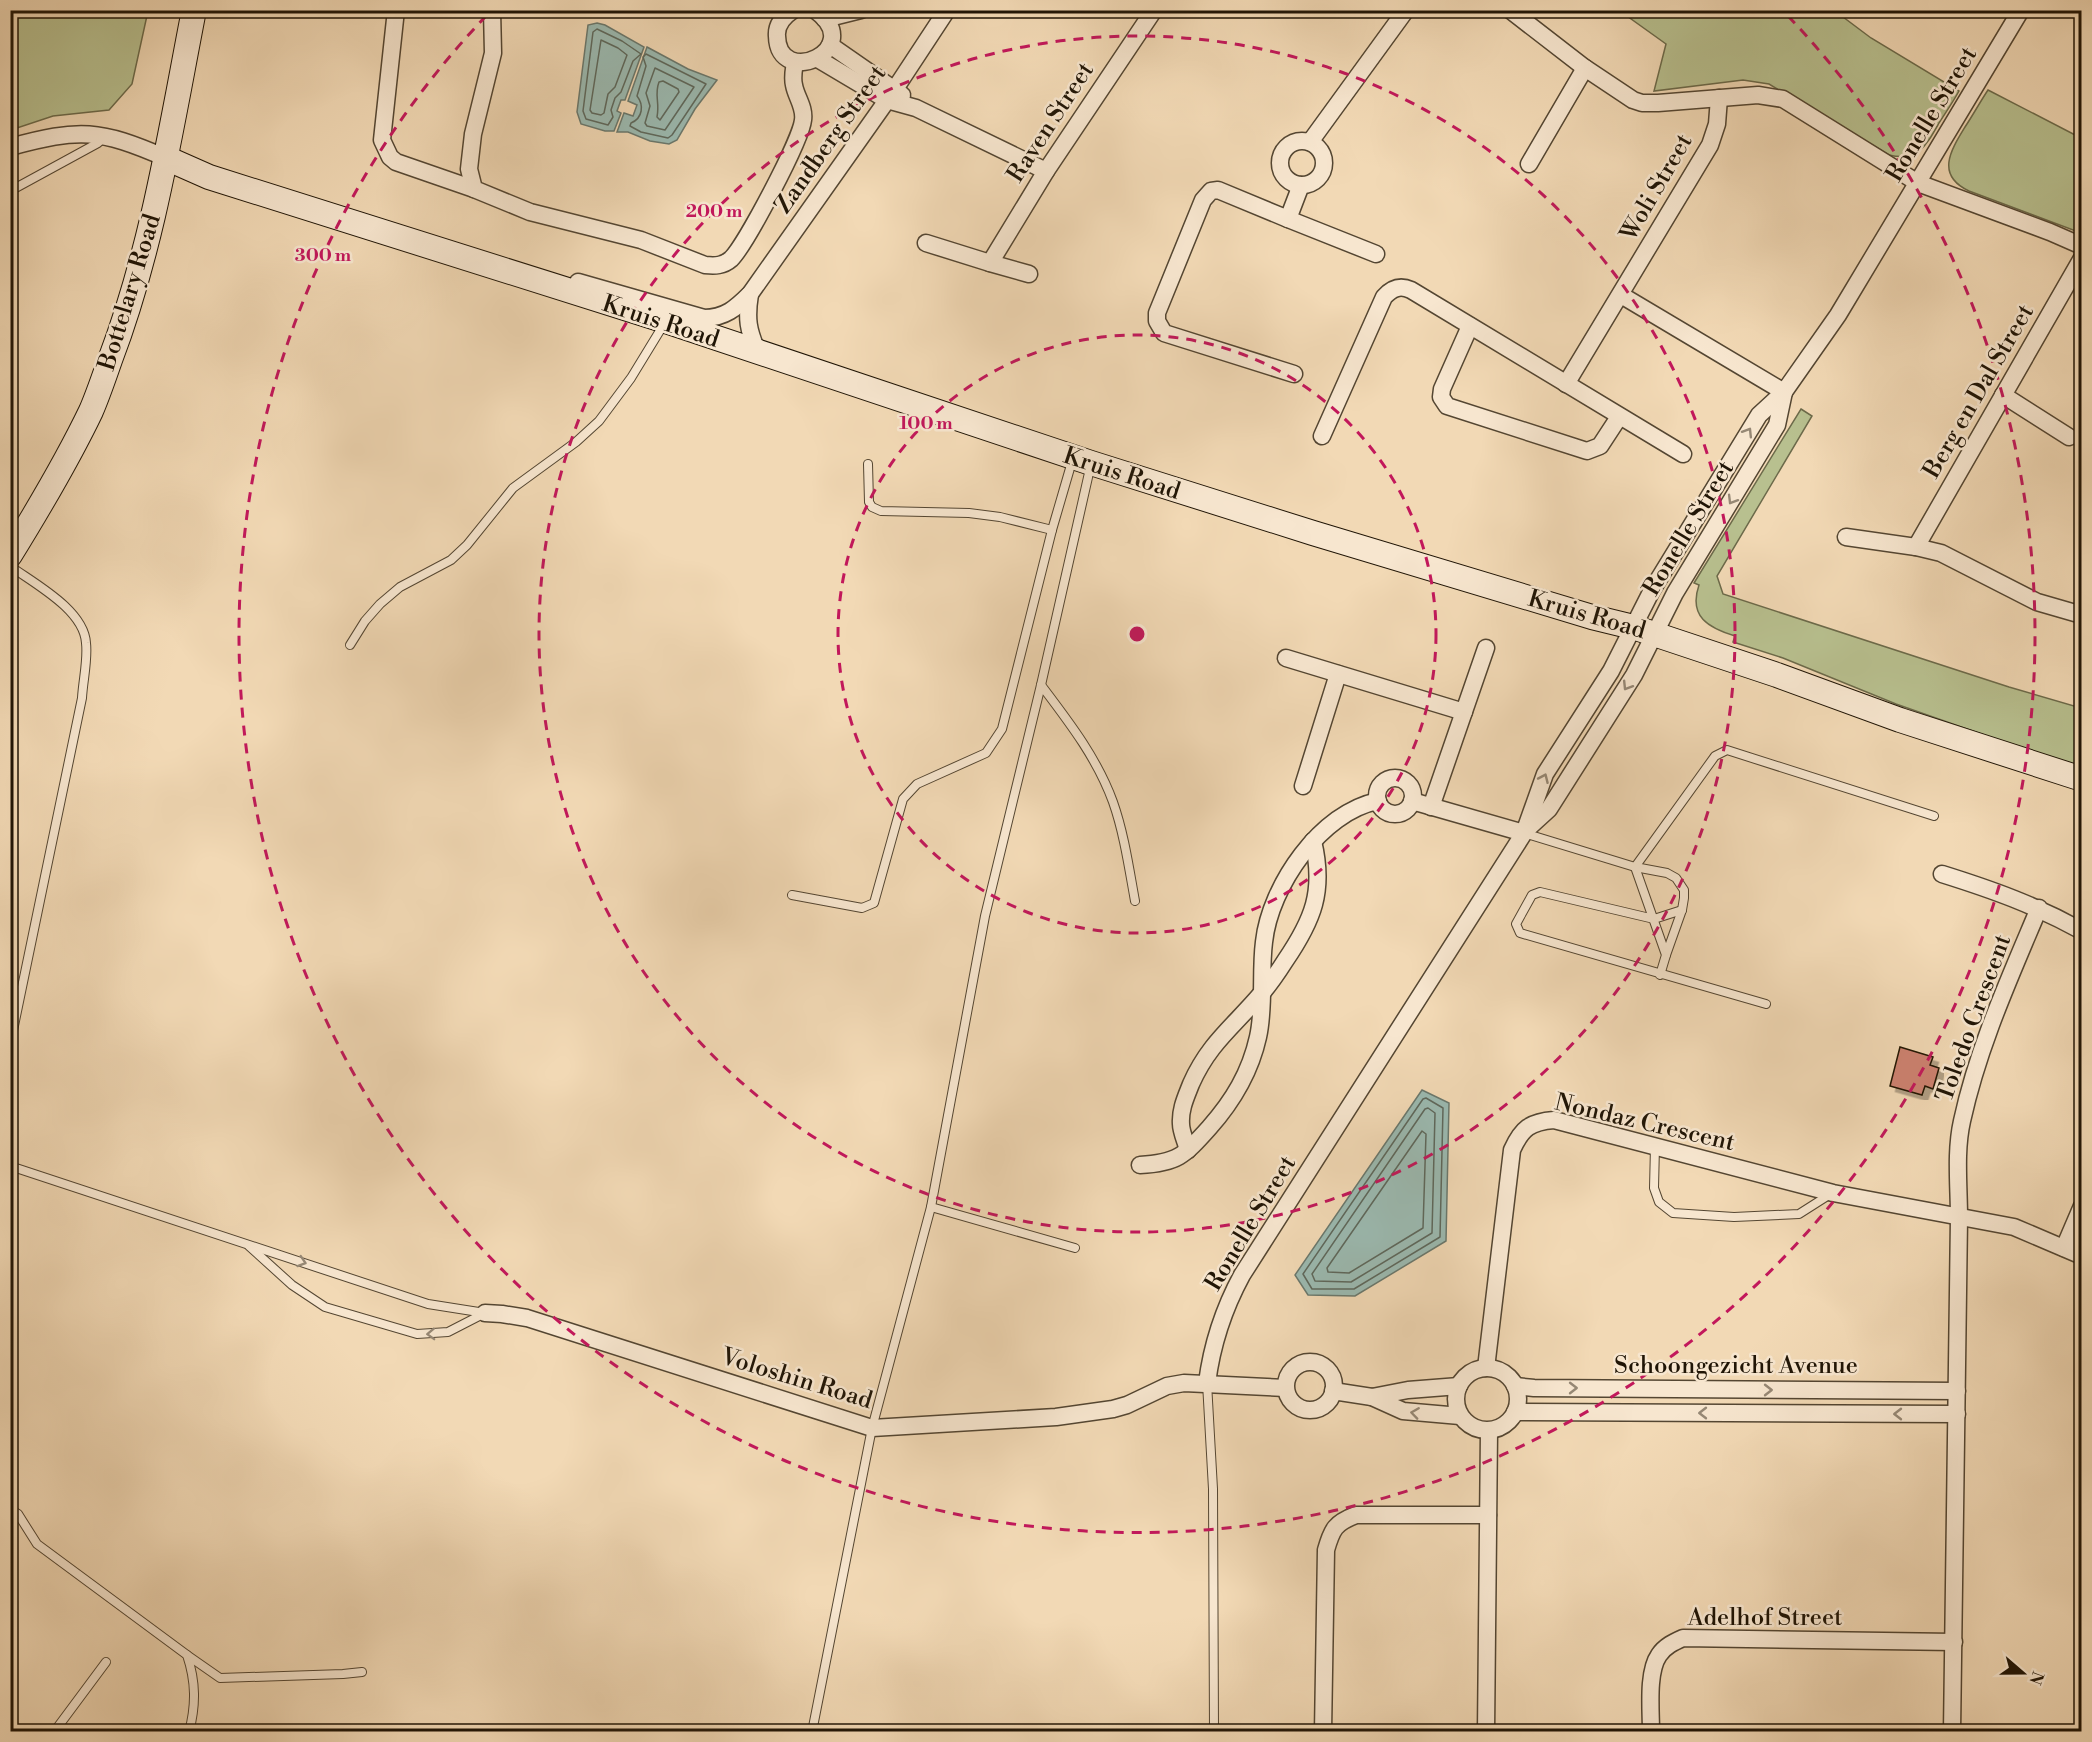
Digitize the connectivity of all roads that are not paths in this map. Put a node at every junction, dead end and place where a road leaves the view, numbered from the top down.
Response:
1 (194, 10) edge
2 (396, 10) edge
3 (492, 10) edge
4 (861, 10) edge
5 (947, 10) edge
6 (1154, 10) edge
7 (1406, 10) edge
8 (1510, 10) edge
9 (2021, 10) edge
10 (786, 12) edge
11 (820, 15) edge
12 (830, 45) junction
13 (818, 58) junction
14 (795, 62) junction
15 (1585, 68) junction
16 (891, 94) junction
17 (1719, 98) junction
18 (106, 135) junction
19 (1310, 142) junction
20 (10, 147) edge
21 (166, 158) junction
22 (1528, 164) dead end
23 (1046, 171) junction
24 (1918, 183) junction
25 (1301, 185) junction
26 (474, 189) junction
27 (10, 191) edge
28 (1288, 219) junction
29 (926, 243) dead end
30 (2082, 246) edge
31 (1376, 254) dead end
32 (2082, 258) edge
33 (990, 263) junction
34 (498, 268) junction
35 (1029, 274) dead end
36 (750, 294) junction
37 (1621, 295) junction
38 (666, 321) junction
39 (1470, 326) junction
40 (758, 353) junction
41 (1294, 374) dead end
42 (1566, 384) junction
43 (1784, 392) junction
44 (2002, 394) junction
45 (1620, 417) junction
46 (1322, 436) dead end
47 (2069, 437) dead end
48 (1683, 454) dead end
49 (1082, 460) junction
50 (868, 464) dead end
51 (1052, 530) junction
52 (1846, 537) dead end
53 (1916, 547) junction
54 (10, 555) edge
55 (10, 566) edge
56 (2082, 615) edge
57 (1644, 630) junction
58 (350, 645) dead end
59 (1486, 648) dead end
60 (1286, 658) dead end
61 (1338, 674) junction
62 (1041, 684) junction
63 (1464, 712) junction
64 (2082, 779) edge
65 (1303, 786) dead end
66 (1378, 801) junction
67 (1412, 801) junction
68 (1431, 807) junction
69 (1934, 816) dead end
70 (1524, 833) junction
71 (1313, 841) junction
72 (1635, 867) junction
73 (1942, 874) dead end
74 (792, 895) dead end
75 (1135, 901) dead end
76 (2039, 908) junction
77 (1682, 910) junction
78 (1654, 919) junction
79 (2082, 931) edge
80 (1666, 955) junction
81 (1660, 975) junction
82 (1261, 994) junction
83 (1766, 1004) dead end
84 (10, 1046) edge
85 (1655, 1146) junction
86 (1188, 1150) junction
87 (1140, 1165) dead end
88 (10, 1166) edge
89 (1833, 1193) junction
90 (2082, 1206) edge
91 (932, 1208) junction
92 (1959, 1218) junction
93 (246, 1244) junction
94 (1075, 1248) dead end
95 (2064, 1248) junction
96 (2082, 1256) edge
97 (485, 1313) junction
98 (1486, 1368) junction
99 (1207, 1383) junction
100 (1459, 1386) junction
101 (1515, 1386) junction
102 (1286, 1388) junction
103 (1333, 1391) junction
104 (1957, 1391) junction
105 (1372, 1397) junction
106 (1515, 1412) junction
107 (1957, 1414) junction
108 (1460, 1416) junction
109 (872, 1428) junction
110 (1489, 1431) junction
111 (10, 1509) edge
112 (1488, 1515) junction
113 (1954, 1642) junction
114 (187, 1655) junction
115 (106, 1662) dead end
116 (362, 1672) dead end
117 (54, 1731) edge
118 (189, 1731) edge
119 (812, 1731) edge
120 (1214, 1731) edge
121 (1323, 1731) edge
122 (1486, 1731) edge
123 (1651, 1731) edge
124 (1952, 1731) edge

1 - 21 street, Bottelary Road
2 - 26 street
3 - 26 street
4 - 11 street
5 - 16 street, Zandberg Street
6 - 23 street, Raven Street
7 - 19 street
8 - 15 street
9 - 24 street, Ronelle Street
10 - 14 street
11 - 12 street
12 - 13 street
12 - 16 street
13 - 14 street
13 - 16 street
14 - 26 street
15 - 17 street
15 - 22 street
16 - 23 street
16 - 36 street, Zandberg Street
17 - 24 street
17 - 37 street, Woli Street
18 - 20 street
18 - 21 street
18 - 27 lane
19 - 25 street
19 - 25 street
21 - 34 street, Kruis Road
21 - 54 street, Bottelary Road
23 - 33 street, Raven Street
24 - 30 street
24 - 43 street, Ronelle Street
25 - 28 street
28 - 31 street
28 - 41 street
29 - 33 street
32 - 44 street, Berg en Dal Street
33 - 35 street
34 - 36 street, Zandberg Street
34 - 38 street, Kruis Road
36 - 40 street
37 - 42 street, Woli Street
37 - 43 street
38 - 40 street, Kruis Road
38 - 58 lane
39 - 42 street
39 - 45 street
39 - 46 street
40 - 49 street, Kruis Road
42 - 45 street
43 - 57 street, Ronelle Street
44 - 47 street
44 - 53 street, Berg en Dal Street
45 - 48 street
49 - 51 lane
49 - 57 street, Kruis Road
49 - 62 lane
50 - 51 lane
51 - 74 lane
52 - 53 street
53 - 56 street
55 - 84 lane
57 - 64 street, Kruis Road
57 - 70 street, Ronelle Street
59 - 63 street
60 - 61 street
61 - 63 street
61 - 65 street
62 - 75 lane
62 - 91 lane
63 - 68 street
66 - 67 street
66 - 67 street
66 - 71 street
67 - 68 street
68 - 70 street
69 - 72 lane
70 - 72 lane
70 - 99 street, Ronelle Street
71 - 82 street
71 - 82 street
72 - 77 lane
72 - 78 lane
73 - 76 street
76 - 79 street
76 - 92 street, Toledo Crescent
77 - 78 lane
77 - 80 lane
78 - 80 lane
78 - 81 lane
80 - 81 lane
81 - 83 lane
82 - 86 street
82 - 86 street
85 - 89 street, Nondaz Crescent
85 - 89 lane
85 - 98 street, Nondaz Crescent
86 - 87 street
88 - 93 lane
89 - 92 street, Nondaz Crescent
90 - 95 street
91 - 94 lane
91 - 109 lane
92 - 95 street
92 - 104 street
93 -> 97 lane
97 -> 93 lane
95 - 96 street
97 - 109 street, Voloshin Road
98 - 100 street
98 - 101 street
99 - 102 street
99 - 109 street, Voloshin Road
99 - 120 lane, Ronelle Street
100 - 105 street
100 - 108 street
101 -> 104 street, Schoongezicht Avenue
101 - 106 street
102 - 103 street
102 - 103 street
103 - 105 street
104 - 107 street
108 -> 105 street
107 -> 106 street, Schoongezicht Avenue
106 - 110 street
107 - 113 street
108 - 110 street
109 - 119 lane
110 - 112 street
111 - 114 lane
112 - 121 street
112 - 122 street
113 - 123 street, Adelhof Street
113 - 124 street
114 - 116 lane
114 - 118 lane
115 - 117 lane

